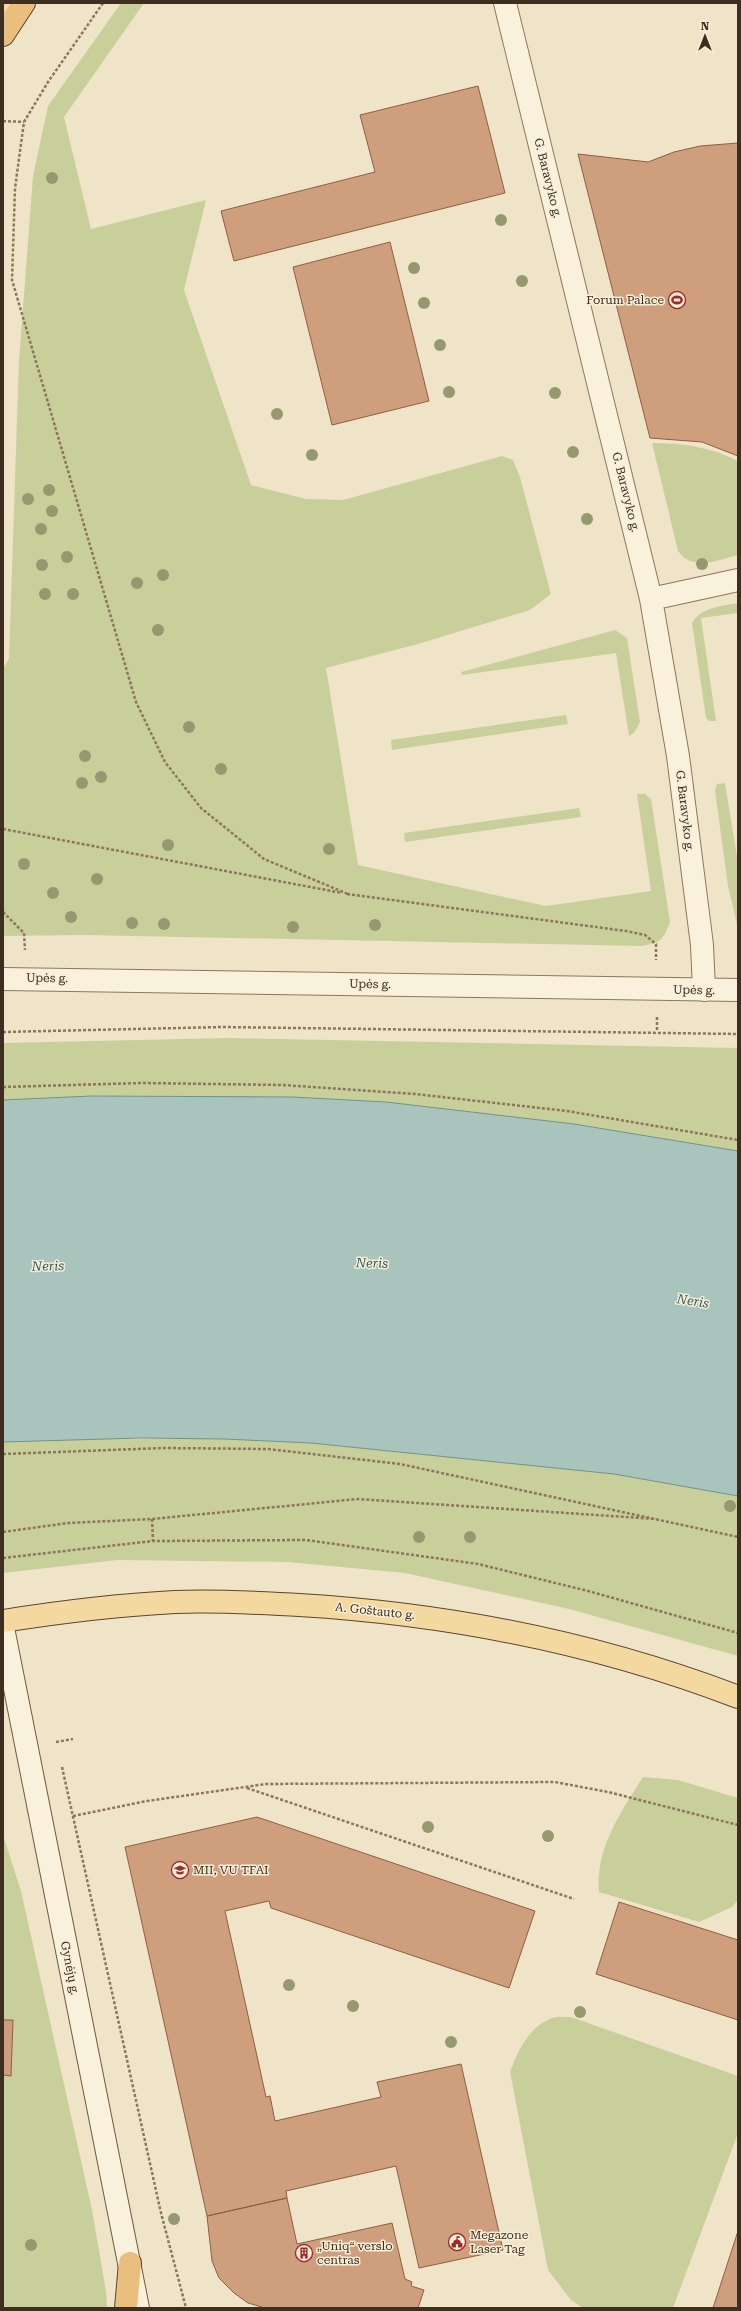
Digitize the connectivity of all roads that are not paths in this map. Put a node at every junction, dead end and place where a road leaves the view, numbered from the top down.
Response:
1 (15, 3) edge
2 (24, 3) edge
3 (505, 3) edge
4 (3, 12) edge
5 (3, 35) edge
6 (738, 580) edge
7 (651, 599) junction
8 (3, 978) edge
9 (704, 990) junction
10 (738, 990) edge
11 (3, 1621) edge
12 (3, 1628) edge
13 (738, 1697) edge
14 (130, 2263) junction
15 (126, 2308) edge
16 (138, 2308) edge

1 - 4 main road
2 - 5 highway
3 - 7 street, G. Baravyko g.
6 - 7 street
7 - 9 street, G. Baravyko g.
8 - 9 street, Upės g.
9 - 10 street, Upės g.
11 - 13 main road, A. Goštauto g.
12 - 14 street, Gynėjų g.
14 - 15 highway
14 - 16 street, Gynėjų g.

